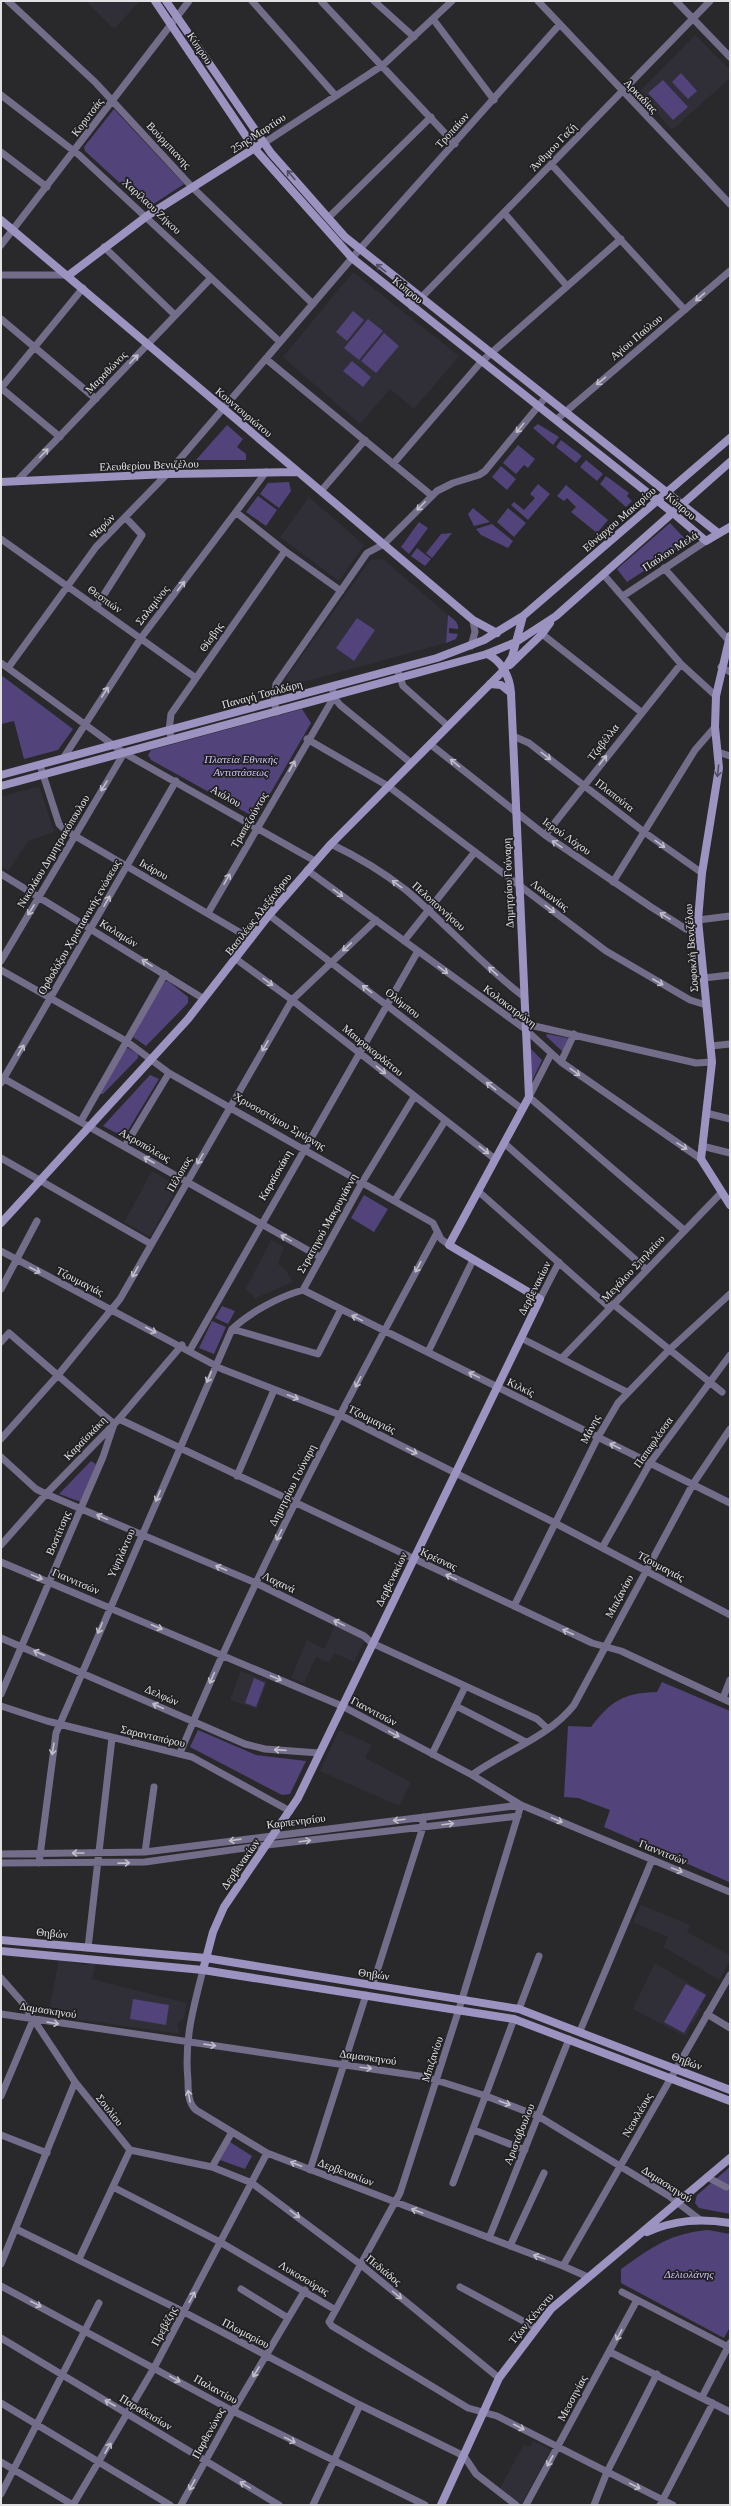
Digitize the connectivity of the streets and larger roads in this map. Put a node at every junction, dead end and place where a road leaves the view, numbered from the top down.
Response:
1 (8, 1) edge
2 (154, 1) edge
3 (166, 1) edge
4 (189, 1) edge
5 (252, 1) edge
6 (321, 1) edge
7 (374, 1) edge
8 (452, 1) edge
9 (538, 1) edge
10 (676, 1) edge
11 (710, 1) edge
12 (177, 16) junction
13 (693, 19) junction
14 (433, 20) junction
15 (171, 24) junction
16 (560, 24) junction
17 (414, 37) junction
18 (730, 57) edge
19 (383, 65) junction
20 (622, 92) junction
21 (1, 95) edge
22 (336, 96) junction
23 (113, 100) junction
24 (494, 100) junction
25 (431, 117) junction
26 (264, 142) junction
27 (455, 144) junction
28 (254, 148) junction
29 (75, 151) junction
30 (1, 152) edge
31 (551, 164) junction
32 (47, 187) junction
33 (192, 188) junction
34 (730, 204) edge
35 (505, 214) junction
36 (147, 216) junction
37 (328, 218) junction
38 (1, 220) edge
39 (13, 230) junction
40 (621, 239) junction
41 (1, 245) edge
42 (104, 247) junction
43 (359, 250) junction
44 (352, 258) junction
45 (730, 271) edge
46 (1, 275) edge
47 (69, 275) junction
48 (211, 278) junction
49 (566, 286) junction
50 (83, 288) junction
51 (420, 299) junction
52 (313, 304) junction
53 (412, 307) junction
54 (685, 310) junction
55 (176, 315) junction
56 (1, 319) edge
57 (280, 342) junction
58 (148, 344) junction
59 (34, 347) junction
60 (490, 354) junction
61 (266, 359) junction
62 (481, 362) junction
63 (1, 388) edge
64 (545, 398) junction
65 (96, 399) junction
66 (538, 407) junction
67 (223, 409) junction
68 (564, 413) junction
69 (556, 420) junction
70 (60, 436) junction
71 (730, 438) edge
72 (365, 440) junction
73 (730, 462) edge
74 (393, 464) junction
75 (266, 472) junction
76 (298, 472) junction
77 (167, 474) junction
78 (17, 481) junction
79 (1, 482) edge
80 (321, 491) junction
81 (667, 492) junction
82 (431, 495) junction
83 (658, 500) junction
84 (682, 505) junction
85 (237, 513) junction
86 (673, 513) junction
87 (126, 518) junction
88 (730, 527) edge
89 (718, 533) junction
90 (1, 539) edge
91 (706, 541) junction
92 (384, 544) junction
93 (285, 551) junction
94 (664, 568) junction
95 (603, 574) junction
96 (66, 585) junction
97 (341, 591) junction
98 (623, 596) junction
99 (96, 607) junction
100 (523, 616) junction
101 (556, 616) junction
102 (473, 620) junction
103 (497, 633) junction
104 (542, 634) junction
105 (141, 638) junction
106 (729, 640) edge
107 (516, 642) junction
108 (471, 646) junction
109 (487, 654) junction
110 (1, 663) edge
111 (680, 664) junction
112 (721, 667) junction
113 (8, 668) junction
114 (397, 669) junction
115 (504, 670) junction
116 (730, 672) edge
117 (196, 678) junction
118 (399, 679) junction
119 (490, 684) junction
120 (332, 686) junction
121 (511, 692) junction
122 (716, 696) junction
123 (334, 697) junction
124 (274, 702) junction
125 (277, 712) junction
126 (641, 712) junction
127 (84, 725) junction
128 (448, 726) junction
129 (715, 727) junction
130 (169, 730) junction
131 (513, 736) junction
132 (307, 739) junction
133 (172, 740) junction
134 (430, 744) junction
135 (114, 745) junction
136 (718, 752) junction
137 (124, 753) junction
138 (730, 756) edge
139 (64, 758) junction
140 (411, 763) junction
141 (40, 765) junction
142 (1, 775) edge
143 (43, 775) junction
144 (176, 781) junction
145 (584, 785) junction
146 (1, 786) edge
147 (388, 786) junction
148 (516, 814) junction
149 (257, 826) junction
150 (644, 832) junction
151 (545, 835) junction
152 (75, 836) junction
153 (331, 844) junction
154 (474, 853) junction
155 (315, 861) junction
156 (127, 866) junction
157 (307, 870) junction
158 (702, 873) junction
159 (1, 874) edge
160 (613, 882) junction
161 (519, 886) junction
162 (39, 897) junction
163 (428, 911) junction
164 (208, 912) junction
165 (269, 915) junction
166 (730, 916) edge
167 (376, 920) junction
168 (698, 920) junction
169 (91, 928) junction
170 (699, 934) junction
171 (251, 939) junction
172 (404, 941) junction
173 (418, 951) junction
174 (236, 959) junction
175 (1, 961) edge
176 (332, 962) junction
177 (1, 970) edge
178 (165, 974) junction
179 (730, 976) edge
180 (704, 978) junction
181 (523, 996) junction
182 (51, 998) junction
183 (204, 999) junction
184 (292, 1000) junction
185 (387, 1004) junction
186 (706, 1005) junction
187 (525, 1029) junction
188 (574, 1034) junction
189 (126, 1041) junction
190 (730, 1044) edge
191 (711, 1046) junction
192 (359, 1052) junction
193 (551, 1054) junction
194 (152, 1058) junction
195 (561, 1062) junction
196 (712, 1062) junction
197 (170, 1072) junction
198 (2, 1079) edge
199 (414, 1097) junction
200 (529, 1097) junction
201 (231, 1106) junction
202 (522, 1110) junction
203 (706, 1113) junction
204 (730, 1119) edge
205 (445, 1121) junction
206 (84, 1123) junction
207 (504, 1143) junction
208 (125, 1146) junction
209 (702, 1146) junction
210 (304, 1148) junction
211 (730, 1153) edge
212 (1, 1158) edge
213 (495, 1159) junction
214 (700, 1159) junction
215 (40, 1180) junction
216 (363, 1181) junction
217 (187, 1182) junction
218 (478, 1191) junction
219 (721, 1192) junction
220 (395, 1200) junction
221 (730, 1205) edge
222 (36, 1221) dead end
223 (1, 1223) edge
224 (260, 1224) junction
225 (684, 1230) junction
226 (437, 1233) junction
227 (151, 1244) junction
228 (449, 1245) junction
229 (1, 1251) edge
230 (320, 1257) junction
231 (16, 1260) junction
232 (473, 1260) junction
233 (559, 1262) junction
234 (646, 1269) junction
235 (1, 1290) edge
236 (302, 1290) junction
237 (730, 1294) edge
238 (540, 1299) junction
239 (611, 1306) junction
240 (341, 1309) junction
241 (113, 1310) junction
242 (232, 1329) junction
243 (384, 1331) junction
244 (521, 1338) junction
245 (1, 1342) edge
246 (182, 1346) junction
247 (190, 1350) junction
248 (670, 1350) junction
249 (428, 1352) junction
250 (730, 1355) edge
251 (562, 1358) junction
252 (215, 1364) junction
253 (58, 1375) junction
254 (710, 1382) junction
255 (497, 1387) junction
256 (274, 1390) junction
257 (627, 1392) junction
258 (722, 1392) dead end
259 (340, 1415) junction
260 (117, 1421) junction
261 (730, 1428) edge
262 (598, 1437) junction
263 (1, 1439) edge
264 (179, 1448) junction
265 (1, 1457) edge
266 (650, 1463) junction
267 (456, 1473) junction
268 (238, 1476) junction
269 (693, 1484) junction
270 (46, 1494) junction
271 (294, 1503) junction
272 (730, 1503) edge
273 (82, 1508) junction
274 (556, 1523) junction
275 (142, 1534) junction
276 (1, 1545) edge
277 (602, 1548) junction
278 (413, 1559) junction
279 (1, 1562) edge
280 (645, 1571) junction
281 (50, 1582) junction
282 (256, 1583) junction
283 (514, 1606) junction
284 (109, 1607) junction
285 (730, 1615) edge
286 (1, 1638) edge
287 (372, 1643) junction
288 (21, 1645) junction
289 (604, 1648) junction
290 (222, 1655) junction
291 (81, 1672) junction
292 (730, 1680) edge
293 (465, 1687) junction
294 (1, 1694) edge
295 (727, 1700) edge
296 (1, 1706) edge
297 (342, 1706) junction
298 (456, 1706) junction
299 (193, 1721) junction
300 (60, 1723) junction
301 (548, 1728) junction
302 (112, 1738) junction
303 (526, 1742) junction
304 (180, 1753) junction
305 (319, 1753) junction
306 (432, 1754) junction
307 (472, 1775) junction
308 (154, 1787) dead end
309 (521, 1804) junction
310 (290, 1811) junction
311 (518, 1816) junction
312 (423, 1817) junction
313 (423, 1827) junction
314 (273, 1835) junction
315 (267, 1845) junction
316 (145, 1852) junction
317 (40, 1853) junction
318 (99, 1853) junction
319 (1, 1854) edge
320 (652, 1860) junction
321 (1, 1863) edge
322 (39, 1863) junction
323 (98, 1863) junction
324 (730, 1892) edge
325 (1, 1940) edge
326 (88, 1948) junction
327 (1, 1951) edge
328 (539, 1956) dead end
329 (206, 1958) junction
330 (203, 1970) junction
331 (730, 1975) edge
332 (1, 1978) edge
333 (373, 1984) junction
334 (366, 1995) junction
335 (463, 1998) junction
336 (459, 2009) junction
337 (519, 2009) junction
338 (1, 2014) edge
339 (707, 2014) junction
340 (514, 2019) junction
341 (33, 2020) junction
342 (730, 2028) edge
343 (580, 2031) junction
344 (569, 2039) junction
345 (186, 2042) junction
346 (344, 2065) junction
347 (676, 2069) junction
348 (672, 2078) junction
349 (437, 2081) junction
350 (74, 2082) junction
351 (730, 2090) edge
352 (1, 2096) edge
353 (486, 2096) junction
354 (730, 2101) edge
355 (538, 2116) junction
356 (474, 2130) junction
357 (232, 2132) junction
358 (1, 2135) edge
359 (130, 2150) junction
360 (524, 2150) junction
361 (47, 2153) junction
362 (267, 2153) junction
363 (730, 2158) edge
364 (212, 2167) junction
365 (620, 2167) junction
366 (310, 2170) junction
367 (544, 2173) dead end
368 (707, 2177) junction
369 (252, 2183) junction
370 (453, 2183) dead end
371 (113, 2187) junction
372 (726, 2187) dead end
373 (678, 2202) junction
374 (394, 2203) junction
375 (699, 2219) junction
376 (730, 2222) edge
377 (16, 2229) junction
378 (641, 2234) junction
379 (489, 2238) junction
380 (220, 2242) junction
381 (510, 2246) junction
382 (79, 2259) junction
383 (1, 2264) edge
384 (360, 2264) junction
385 (563, 2266) junction
386 (588, 2277) junction
387 (1, 2286) edge
388 (460, 2286) dead end
389 (241, 2289) dead end
390 (305, 2290) junction
391 (622, 2292) dead end
392 (637, 2300) junction
393 (99, 2303) dead end
394 (334, 2309) junction
395 (184, 2312) junction
396 (288, 2318) junction
397 (536, 2328) junction
398 (85, 2330) junction
399 (1, 2338) edge
400 (729, 2346) edge
401 (610, 2352) junction
402 (265, 2356) junction
403 (154, 2368) junction
404 (657, 2374) junction
405 (62, 2375) junction
406 (499, 2378) junction
407 (702, 2397) junction
408 (1, 2403) edge
409 (713, 2403) junction
410 (360, 2405) junction
411 (232, 2411) junction
412 (730, 2412) edge
413 (128, 2413) junction
414 (483, 2413) junction
415 (38, 2424) junction
416 (558, 2447) junction
417 (464, 2456) junction
418 (205, 2461) junction
419 (333, 2461) junction
420 (1, 2462) edge
421 (99, 2463) junction
422 (14, 2470) junction
423 (607, 2472) junction
424 (1, 2494) edge
425 (661, 2502) edge
426 (73, 2505) edge
427 (170, 2505) edge
428 (181, 2505) edge
429 (279, 2505) edge
430 (313, 2505) edge
431 (425, 2505) edge
432 (441, 2505) edge
433 (516, 2505) edge
434 (526, 2505) edge
435 (594, 2505) edge
436 (673, 2505) edge

1 - 23 street, Βούρμπιανης
2 - 15 street, Κύπρου
3 - 12 street, Κύπρου
4 - 12 street, Κορυτσάς
5 - 22 street
6 - 19 street
7 - 17 street
8 - 14 street, 25ης Μαρτίου
9 - 16 street, Αρκαδίας
10 - 13 street
11 - 13 street, Άνθιμου Γαζή
12 - 15 street, Κορυτσάς
12 - 26 street, Κύπρου
13 - 18 street
13 - 20 street, Άνθιμου Γαζή
14 - 17 street, 25ης Μαρτίου
14 - 24 street
15 - 23 street, Κορυτσάς
15 - 28 street, Κύπρου
16 - 20 street, Αρκαδίας
16 - 24 street, Τροπαίων
17 - 19 street, 25ης Μαρτίου
19 - 22 street, 25ης Μαρτίου
19 - 25 street
20 - 31 street, Άνθιμου Γαζή
20 - 34 street, Αρκαδίας
21 - 29 street, Χαρίλαου Ζήκου
22 - 26 street, 25ης Μαρτίου
23 - 29 street, Κορυτσάς
23 - 33 street, Βούρμπιανης
24 - 27 street, Τροπαίων
25 - 27 street
25 - 37 street
26 - 28 street, 25ης Μαρτίου
37 -> 26 street, Κύπρου
27 - 43 street, Τροπαίων
28 - 33 street, 25ης Μαρτίου
28 - 44 street, Κύπρου
29 - 32 street, Κορυτσάς
29 - 36 street, Χαρίλαου Ζήκου
30 - 32 street
31 - 35 street, Άνθιμου Γαζή
31 - 40 street
32 - 39 street, Κορυτσάς
33 - 36 street, 25ης Μαρτίου
33 - 52 street, Βούρμπιανης
35 - 49 street
35 - 51 street, Άνθιμου Γαζή
36 - 42 street, 25ης Μαρτίου
36 - 48 street, Χαρίλαου Ζήκου
37 - 43 street, Κύπρου
38 - 39 street, Κουντουριώτου
39 - 41 street, Κορυτσάς
39 - 47 street, Κουντουριώτου
40 - 49 street
40 - 54 street
42 - 47 street, 25ης Μαρτίου
42 - 55 street
43 - 44 street
51 -> 43 street, Κύπρου
44 - 52 street, Ψαρών
44 - 53 street, Κύπρου
45 -> 54 street, Αγίου Παύλου
46 - 47 street
47 - 50 street, Κουντουριώτου
48 - 55 street, Μαραθώνος
48 - 57 street, Χαρίλαου Ζήκου
49 - 60 street
50 - 58 street, Κουντουριώτου
50 - 59 street
51 - 53 street, Άνθιμου Γαζή
51 - 60 street, Κύπρου
52 - 57 street, Ψαρών
53 - 62 street, Κύπρου
54 -> 68 street, Αγίου Παύλου
55 - 58 street, Μαραθώνος
56 - 59 street
57 - 61 street, Ψαρών
65 -> 58 street, Μαραθώνος
58 - 67 street, Κουντουριώτου
59 - 63 street
59 - 65 street
60 - 62 street
60 - 64 street, Κύπρου
61 - 67 street, Ψαρών
61 - 72 street
62 - 66 street, Κύπρου
62 - 74 street
63 - 70 street
64 - 66 street
64 - 68 street, Κύπρου
65 - 70 street, Μαραθώνος
66 - 69 street, Κύπρου
66 -> 82 street
67 - 76 street, Κουντουριώτου
67 - 77 street, Ψαρών
68 - 69 street, Αγίου Παύλου
68 - 81 street, Κύπρου
69 - 83 street, Κύπρου
78 -> 70 street, Μαραθώνος
71 - 81 street, Εθνάρχου Μακαρίου
72 - 74 street
72 - 80 street
73 - 84 street
74 - 82 street
75 - 76 street, Ελευθερίου Βενιζέλου
75 - 77 street, Ελευθερίου Βενιζέλου
75 - 85 street, Σαλαμίνος
76 - 80 street, Κουντουριώτου
77 - 78 street, Ελευθερίου Βενιζέλου
77 - 87 street, Ψαρών
78 - 79 street, Ελευθερίου Βενιζέλου
80 - 92 street, Κουντουριώτου
81 - 83 street, Εθνάρχου Μακαρίου
81 - 84 street, Κύπρου
82 -> 92 street
83 - 86 street, Κύπρου
83 - 100 street, Εθνάρχου Μακαρίου
84 - 86 street
84 - 89 street, Κύπρου
85 - 93 street
105 -> 85 street, Σαλαμίνος
86 - 91 street, Κύπρου
86 - 95 street
87 - 96 street, Ψαρών
87 - 99 street
88 - 89 street, Παύλου Μελά
89 - 91 street, Παύλου Μελά
90 - 96 street, Θεσπιών
91 - 94 street, Παύλου Μελά
92 - 97 street
92 - 102 street, Κουντουριώτου
93 - 97 street
93 - 117 street, Θίσβης
94 - 98 street, Παύλου Μελά
94 - 106 street
95 - 98 street
95 - 101 street
96 - 99 street, Θεσπιών
96 - 113 street, Ψαρών
97 - 124 street
98 - 111 street
99 - 105 street, Θεσπιών
100 - 103 street, Παναγή Τσαλδάρη
100 - 107 street, Βασιλέως Αλεξάνδρου
101 - 104 street
101 - 107 street, Παναγή Τσαλδάρη
102 - 103 street, Κουντουριώτου
102 - 108 street
103 - 108 street, Παναγή Τσαλδάρη
104 - 115 street
104 - 126 street
105 - 117 street, Θεσπιών
127 -> 105 street, Σαλαμίνος
106 - 112 street, Σοφοκλή Βενιζέλου
107 - 109 street, Παναγή Τσαλδάρη
107 - 115 street, Βασιλέως Αλεξάνδρου
108 - 114 street, Παναγή Τσαλδάρη
109 - 115 street
109 - 118 street, Παναγή Τσαλδάρη
110 - 113 street, Αιόλου
111 - 122 street
111 - 126 street, Τζαβέλλα
112 - 116 street
112 - 122 street, Σοφοκλή Βενιζέλου
113 - 127 street, Αιόλου
114 - 118 street
114 - 120 street, Παναγή Τσαλδάρη
115 - 119 street, Βασιλέως Αλεξάνδρου
115 - 121 street, Δημητρίου Γούναρη
117 - 130 street, Θίσβης
118 - 123 street, Παναγή Τσαλδάρη
118 - 128 street
119 - 121 street
119 - 128 street, Βασιλέως Αλεξάνδρου
120 - 123 street
120 - 124 street, Παναγή Τσαλδάρη
121 - 131 street, Δημητρίου Γούναρη
122 - 129 street, Σοφοκλή Βενιζέλου
123 - 125 street, Παναγή Τσαλδάρη
123 - 132 street, Τραπεζούντος
123 - 140 street
124 - 125 street
124 - 130 street, Παναγή Τσαλδάρη
125 - 133 street, Παναγή Τσαλδάρη
145 -> 126 street, Τζαβέλλα
127 - 135 street, Αιόλου
127 - 139 street, Σαλαμίνος
128 - 134 street, Βασιλέως Αλεξάνδρου
129 - 136 street, Σοφοκλή Βενιζέλου
129 - 150 street
130 - 133 street, Θίσβης
130 - 135 street, Παναγή Τσαλδάρη
131 -> 145 street, Πλαπούτα
131 - 148 street, Δημητρίου Γούναρη
132 - 147 street, Λακωνίας
149 -> 132 street, Τραπεζούντος
133 - 137 street, Παναγή Τσαλδάρη
134 - 140 street, Βασιλέως Αλεξάνδρου
148 -> 134 street, Ιερού Λόχου
135 - 137 street, Αιόλου
135 - 139 street, Παναγή Τσαλδάρη
136 - 138 street
136 -> 158 street, Σοφοκλή Βενιζέλου
137 - 143 street, Παναγή Τσαλδάρη
137 - 144 street, Αιόλου
137 -> 152 street, Νικολάου Δημητρακόπουλου
139 - 141 street, Παναγή Τσαλδάρη
140 - 147 street, Βασιλέως Αλεξάνδρου
141 - 142 street, Παναγή Τσαλδάρη
141 - 143 street, Ικάρου
143 - 146 street, Παναγή Τσαλδάρη
143 - 152 street, Ικάρου
144 - 149 street, Αιόλου
144 - 156 street, Ορθοδόξου Χριστιανικής ενώσεως
145 - 150 street, Πλαπούτα
145 - 151 street, Τζαβέλλα
147 - 153 street, Βασιλέως Αλεξάνδρου
147 - 154 street, Λακωνίας
148 - 151 street, Ιερού Λόχου
148 - 161 street, Δημητρίου Γούναρη
149 - 155 street, Αιόλου
164 -> 149 street, Τραπεζούντος
150 -> 158 street, Πλαπούτα
150 - 160 street
160 -> 151 street, Ιερού Λόχου
152 - 156 street, Ικάρου
152 - 162 street, Νικολάου Δημητρακόπουλου
153 - 155 street, Βασιλέως Αλεξάνδρου
163 -> 153 street, Πελοποννήσου
154 - 161 street, Λακωνίας
154 - 163 street
155 - 157 street, Βασιλέως Αλεξάνδρου
156 - 164 street, Ικάρου
169 -> 156 street, Ορθοδόξου Χριστιανικής ενώσεως
157 - 165 street, Βασιλέως Αλεξάνδρου
157 -> 167 street, Κολοκοτρώνη
158 - 168 street, Σοφοκλή Βενιζέλου
159 - 162 street, Καλαμών
170 -> 160 street, Ιερού Λόχου
161 - 181 street, Δημητρίου Γούναρη
161 -> 186 street, Λακωνίας
162 - 169 street, Καλαμών
162 -> 175 street, Νικολάου Δημητρακόπουλου
163 - 172 street
181 -> 163 street, Πελοποννήσου
164 - 171 street, Ικάρου
165 - 171 street, Βασιλέως Αλεξάνδρου
165 - 176 street, Ολύμπου
166 - 168 street
167 - 172 street, Κολοκοτρώνη
167 -> 176 street, Πέλοπος
168 - 170 street, Σοφοκλή Βενιζέλου
178 -> 169 street, Καλαμών
169 - 182 street, Ορθοδόξου Χριστιανικής ενώσεως
170 - 180 street, Σοφοκλή Βενιζέλου
171 - 174 street, Βασιλέως Αλεξάνδρου
172 - 173 street, Κολοκοτρώνη
173 - 185 street, Καραϊσκάκη
173 -> 187 street, Κολοκοτρώνη
174 - 183 street, Βασιλέως Αλεξάνδρου
174 -> 184 street, Μαυροκορδάτου
176 - 184 street, Πέλοπος
185 -> 176 street, Ολύμπου
177 - 182 street, Χρυσοστόμου Σμύρνης
178 - 183 street, Καλαμών
178 - 189 street, Βασιλέως Αλεξάνδρου
179 - 180 street
180 - 186 street, Σοφοκλή Βενιζέλου
181 - 187 street, Δημητρίου Γούναρη
182 - 189 street, Χρυσοστόμου Σμύρνης
198 -> 182 street, Ορθοδόξου Χριστιανικής ενώσεως
183 - 194 street, Βασιλέως Αλεξάνδρου
184 - 192 street, Μαυροκορδάτου
184 -> 201 street, Πέλοπος
185 - 192 street, Καραϊσκάκη
202 -> 185 street, Ολύμπου
186 - 191 street, Σοφοκλή Βενιζέλου
187 - 188 street
187 - 193 street, Κολοκοτρώνη
187 - 200 street, Δημητρίου Γούναρη
188 - 195 street
188 - 196 street
189 - 194 street, Χρυσοστόμου Σμύρνης
189 - 206 street, Βασιλέως Αλεξάνδρου
190 - 191 street
191 - 196 street, Σοφοκλή Βενιζέλου
192 -> 199 street, Μαυροκορδάτου
192 - 210 street, Καραϊσκάκη
193 - 195 street, Κολοκοτρώνη
193 - 200 street
194 - 197 street, Χρυσοστόμου Σμύρνης
194 - 206 street, Βασιλέως Αλεξάνδρου
195 -> 214 street, Κολοκοτρώνη
196 - 203 street, Σοφοκλή Βενιζέλου
197 - 201 street, Χρυσοστόμου Σμύρνης
197 - 208 street
198 - 206 street, Ακροπόλεως
199 - 205 street, Μαυροκορδάτου
199 - 216 street, Στρατηγού Μακρυγιάννη
200 - 202 street
200 - 225 street
201 - 210 street, Χρυσοστόμου Σμύρνης
201 -> 217 street, Πέλοπος
202 - 207 street
203 - 204 street
203 - 209 street, Σοφοκλή Βενιζέλου
205 -> 213 street, Μαυροκορδάτου
205 - 220 street
206 - 208 street, Ακροπόλεως
206 - 215 street, Βασιλέως Αλεξάνδρου
207 - 213 street
207 - 234 street
217 -> 208 street, Ακροπόλεως
209 - 211 street
209 - 214 street, Σοφοκλή Βενιζέλου
210 - 216 street, Χρυσοστόμου Σμύρνης
210 - 224 street, Καραϊσκάκη
212 - 215 street
213 - 218 street
214 - 219 street
215 - 223 street, Βασιλέως Αλεξάνδρου
215 - 227 street
216 - 220 street, Χρυσοστόμου Σμύρνης
216 - 230 street, Στρατηγού Μακρυγιάννη
217 - 224 street, Ακροπόλεως
217 - 227 street, Πέλοπος
218 - 228 street
218 - 233 street
219 - 221 street
219 - 225 street, Μεγάλου Σπηλαίου
220 - 226 street, Χρυσοστόμου Σμύρνης
222 - 231 street
230 -> 224 street, Ακροπόλεως
224 - 247 street, Καραϊσκάκη
225 - 234 street, Μεγάλου Σπηλαίου
226 - 228 street, Χρυσοστόμου Σμύρνης
226 -> 243 street, Δημητρίου Γούναρη
227 -> 241 street, Πέλοπος
228 - 232 street, Χρυσοστόμου Σμύρνης
229 - 231 street, Τζουμαγιάς
230 - 236 street, Στρατηγού Μακρυγιάννη
231 - 235 street
231 -> 241 street, Τζουμαγιάς
232 - 238 street, Χρυσοστόμου Σμύρνης
232 - 249 street
233 - 238 street, Δερβενακίων
233 - 239 street
234 - 239 street, Μεγάλου Σπηλαίου
236 - 240 street, Κιλκίς
236 - 242 street, Στρατηγού Μακρυγιάννη
237 - 248 street, Μάνης
238 - 244 street, Δερβενακίων
239 - 248 street
239 - 251 street, Μεγάλου Σπηλαίου
240 - 242 street
243 -> 240 street, Κιλκίς
241 -> 246 street, Τζουμαγιάς
241 - 253 street, Πέλοπος
242 - 252 street, Υψηλάντου
243 - 249 street, Κιλκίς
243 -> 259 street, Δημητρίου Γούναρη
244 - 251 street
244 - 255 street, Δερβενακίων
245 - 253 street, Κρέσνας
246 - 247 street, Τζουμαγιάς
246 - 260 street, Καραϊσκάκη
247 - 252 street, Τζουμαγιάς
248 - 254 street
248 - 257 street, Μάνης
255 -> 249 street, Κιλκίς
250 - 254 street, Παπαφλέσσα
251 - 257 street
252 - 256 street, Τζουμαγιάς
252 -> 264 street, Υψηλάντου
253 - 260 street, Κρέσνας
253 - 263 street, Πέλοπος
254 - 258 street
254 - 266 street, Παπαφλέσσα
255 - 262 street, Κιλκίς
255 - 267 street, Δερβενακίων
256 -> 259 street, Τζουμαγιάς
256 - 268 street
257 - 262 street, Μάνης
259 -> 267 street, Τζουμαγιάς
259 - 271 street, Δημητρίου Γούναρη
260 - 264 street, Κρέσνας
260 - 270 street, Καραϊσκάκη
260 - 273 street, Βοστίτσης
261 - 269 street, Μπιζανίου
266 -> 262 street, Κιλκίς
262 - 274 street, Μάνης
264 - 268 street, Κρέσνας
264 -> 275 street, Υψηλάντου
265 - 270 street, Λαχανά
266 - 269 street, Κιλκίς
266 - 277 street, Παπαφλέσσα
267 - 274 street, Τζουμαγιάς
267 - 278 street, Δερβενακίων
268 - 271 street, Κρέσνας
269 - 272 street, Κιλκίς
269 - 280 street, Μπιζανίου
270 - 273 street, Λαχανά
270 - 276 street, Καραϊσκάκη
271 - 278 street, Κρέσνας
271 -> 282 street, Δημητρίου Γούναρη
275 -> 273 street, Λαχανά
273 - 281 street, Βοστίτσης
274 - 277 street, Τζουμαγιάς
274 - 283 street, Μάνης
282 -> 275 street, Λαχανά
275 - 284 street, Υψηλάντου
277 - 280 street, Τζουμαγιάς
283 -> 278 street, Κρέσνας
278 - 287 street, Δερβενακίων
279 -> 281 street, Γιαννιτσών
280 - 285 street, Τζουμαγιάς
280 - 289 street, Μπιζανίου
281 - 284 street, Γιαννιτσών
281 - 288 street, Βοστίτσης
287 -> 282 street, Λαχανά
282 - 290 street, Δημητρίου Γούναρη
289 -> 283 street, Κρέσνας
284 -> 290 street, Γιαννιτσών
284 -> 291 street, Υψηλάντου
286 - 288 street, Δελφών
287 - 293 street, Λαχανά
287 - 297 street, Δερβενακίων
291 -> 288 street, Δελφών
288 - 294 street, Βοστίτσης
289 - 295 street, Κρέσνας
289 - 301 street, Μπιζανίου
290 -> 297 street, Γιαννιτσών
290 -> 299 street, Δημητρίου Γούναρη
299 -> 291 street, Δελφών
291 - 300 street, Υψηλάντου
292 - 295 street
293 - 298 street
293 - 301 street, Λαχανά
296 - 300 street, Σαρανταπόρου
297 - 305 street, Δερβενακίων
297 -> 306 street, Γιαννιτσών
298 - 303 street
298 - 306 street
299 - 304 street, Δημητρίου Γούναρη
305 -> 299 street, Δελφών
300 - 302 street, Σαρανταπόρου
300 -> 317 street, Υψηλάντου
301 - 303 street, Μπιζανίου
302 - 304 street, Σαρανταπόρου
302 - 318 street
303 - 307 street, Μπιζανίου
304 - 310 street, Σαρανταπόρου
305 - 310 street, Δερβενακίων
306 - 307 street, Γιαννιτσών
307 - 309 street, Γιαννιτσών
308 - 316 street
309 - 311 street, Μπιζανίου
309 - 312 street, Καρπενησίου
309 -> 320 street, Γιαννιτσών
310 - 314 street, Δερβενακίων
313 -> 311 street, Καρπενησίου
311 - 335 street, Μπιζανίου
312 - 313 street
312 -> 314 street, Καρπενησίου
315 -> 313 street, Καρπενησίου
313 - 333 street
314 - 315 street, Δερβενακίων
314 -> 316 street, Καρπενησίου
323 -> 315 street, Καρπενησίου
315 - 329 street, Δερβενακίων
316 - 318 street, Καρπενησίου
318 -> 317 street, Καρπενησίου
317 - 319 street, Καρπενησίου
317 - 322 street, Υψηλάντου
318 - 323 street
320 -> 324 street, Γιαννιτσών
320 - 343 street
321 - 322 street, Καρπενησίου
322 - 323 street, Καρπενησίου
323 - 326 street
325 - 326 street, Θηβών
326 - 329 street, Θηβών
327 - 330 street, Θηβών
328 - 337 street
329 - 330 street, Δερβενακίων
329 - 333 street, Θηβών
330 - 334 street, Θηβών
330 - 345 street, Δερβενακίων
331 - 339 street, Νεοκλέους
332 - 341 street, Σουλίου
333 - 335 street, Θηβών
334 - 336 street, Θηβών
334 - 346 street
335 - 336 street, Μπιζανίου
335 - 337 street, Θηβών
336 - 340 street, Θηβών
336 - 349 street, Μπιζανίου
337 - 343 street, Θηβών
338 - 341 street, Δαμασκηνού
339 - 342 street
339 - 347 street, Νεοκλέους
340 - 344 street, Θηβών
340 - 353 street
341 -> 345 street, Δαμασκηνού
341 - 350 street, Σουλίου
341 - 352 street
343 - 347 street, Θηβών
344 - 348 street, Θηβών
344 - 355 street, Αριστόβουλου
345 -> 346 street, Δαμασκηνού
357 -> 345 street, Δερβενακίων
346 -> 349 street, Δαμασκηνού
346 - 366 street
347 - 348 street, Νεοκλέους
347 - 351 street, Θηβών
348 - 354 street, Θηβών
348 - 365 street, Νεοκλέους
349 - 353 street, Δαμασκηνού
349 - 374 street, Μπιζανίου
350 - 359 street, Σουλίου
350 - 361 street
353 -> 355 street, Δαμασκηνού
353 - 356 street
355 - 360 street, Αριστόβουλου
355 - 365 street, Δαμασκηνού
356 - 360 street
356 - 370 street
357 - 362 street, Δερβενακίων
357 - 364 street
358 - 361 street
359 - 364 street
359 - 371 street
360 - 379 street, Αριστόβουλου
361 - 377 street
366 -> 362 street, Δερβενακίων
362 - 369 street, Πρεβέζης
363 - 368 street, Τζων Κένεντυ
364 - 369 street
365 - 373 street, Δαμασκηνού
365 - 385 street, Νεοκλέους
366 - 374 street, Δερβενακίων
367 - 381 street
368 - 372 street
368 - 373 street, Τζων Κένεντυ
369 - 380 street, Πρεβέζης
369 -> 384 street, Πεδιάδος
371 - 380 street, Λυκοσούρας
371 - 382 street
373 - 375 street, Δαμασκηνού
373 - 378 street, Τζων Κένεντυ
379 -> 374 street, Δερβενακίων
374 - 384 street, Μπιζανίου
375 - 376 street, Δαμασκηνού
375 - 378 street, Δαμασκηνού
377 - 382 street, Πλωμαρίου
377 - 383 street
378 - 386 street, Τζων Κένεντυ
379 - 381 street, Δερβενακίων
380 - 390 street, Λυκοσούρας
395 -> 380 street, Πρεβέζης
385 -> 381 street, Δερβενακίων
382 - 395 street, Πλωμαρίου
384 - 394 street, Μπιζανίου
384 -> 406 street, Πεδιάδος
385 - 386 street, Δερβενακίων
386 - 397 street, Τζων Κένεντυ
387 -> 398 street, Παλαντίου
388 - 397 street
389 - 396 street
390 - 394 street, Λυκοσούρας
390 - 396 street, Παρθενώνος
391 - 392 street
392 - 400 street
392 -> 401 street, Μεσσηνίας
393 - 398 street
394 - 414 street, Λυκοσούρας
395 - 402 street, Πλωμαρίου
395 - 403 street, Πρεβέζης
396 - 402 street, Παρθενώνος
397 - 406 street, Τζων Κένεντυ
398 - 403 street, Παλαντίου
398 - 405 street
399 - 405 street, Παραδεισίων
400 - 407 street
401 - 404 street
401 - 416 street, Μεσσηνίας
402 - 410 street, Πλωμαρίου
402 -> 411 street, Παρθενώνος
403 -> 411 street, Παλαντίου
403 - 413 street, Πρεβέζης
404 - 407 street
404 - 423 street
413 -> 405 street, Παραδεισίων
405 - 415 street
406 - 414 street, Τζων Κένεντυ
407 - 409 street
408 - 415 street
409 - 412 street
409 - 425 street
410 - 417 street, Πλωμαρίου
410 - 419 street
411 - 418 street, Παρθενώνος
411 -> 419 street, Παλαντίου
413 - 418 street, Παραδεισίων
421 -> 413 street, Πρεβέζης
414 -> 416 street
414 - 417 street, Τζων Κένεντυ
415 - 421 street
415 - 422 street
416 - 423 street
416 -> 434 street, Μεσσηνίας
417 - 432 street, Τζων Κένεντυ
417 - 433 street
418 -> 428 street, Παρθενώνος
429 -> 418 street, Παραδεισίων
419 - 430 street
419 - 431 street, Παλαντίου
420 - 422 street
421 - 426 street, Πρεβέζης
421 - 427 street
422 - 424 street
422 - 426 street
423 -> 425 street
423 - 435 street
425 - 436 street

